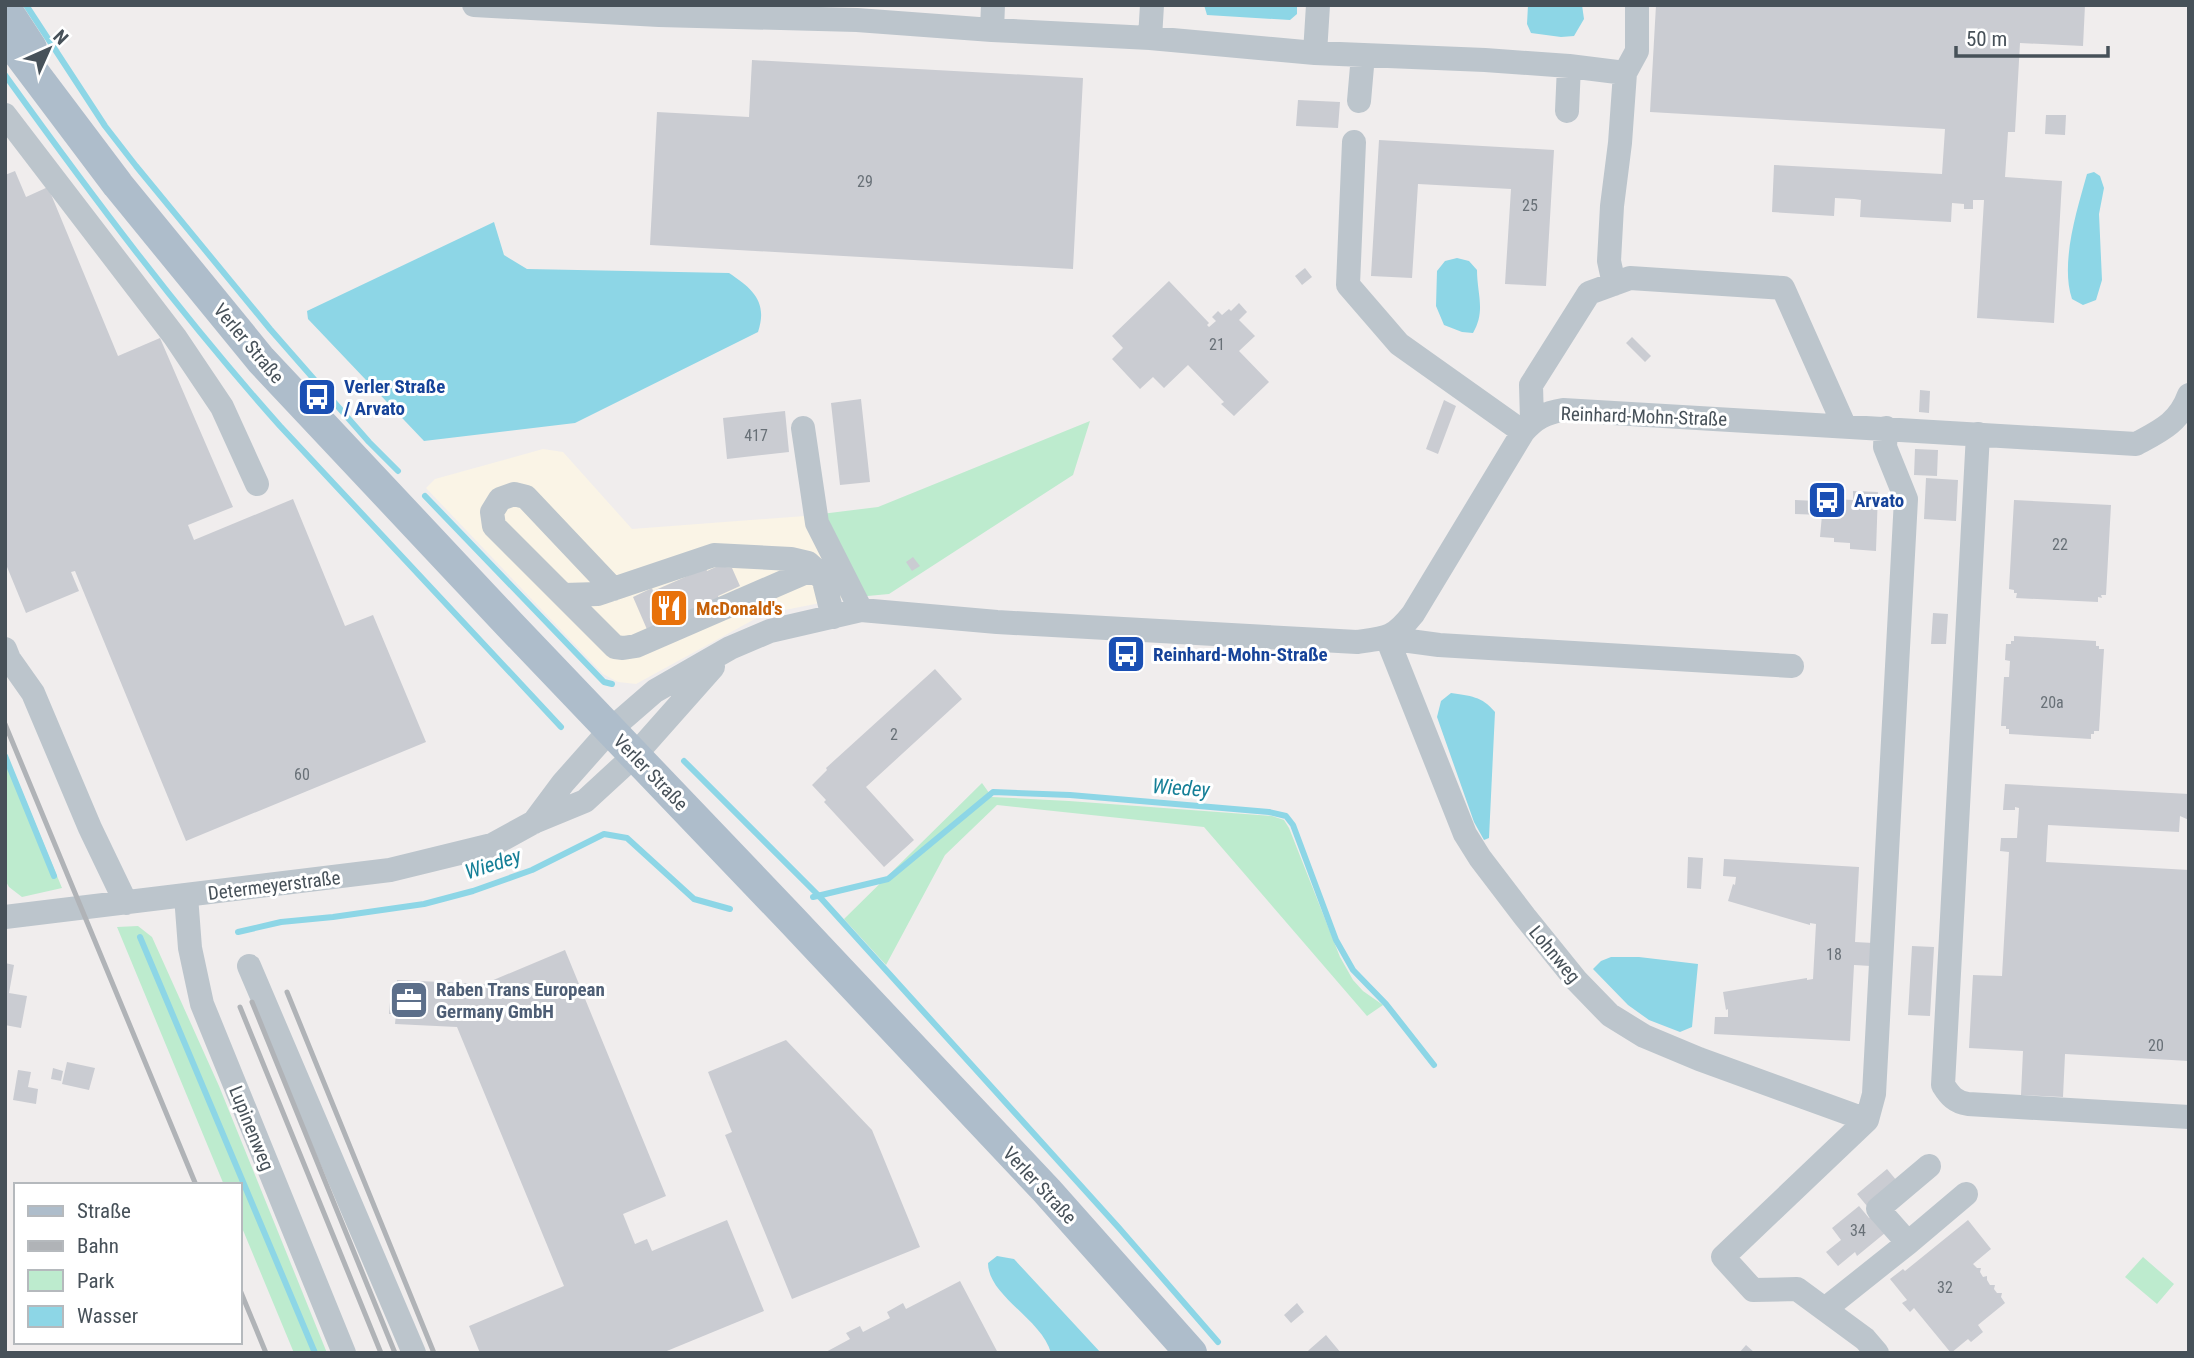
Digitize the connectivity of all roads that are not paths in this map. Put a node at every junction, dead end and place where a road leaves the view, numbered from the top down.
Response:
1 (474, 5) edge
2 (993, 5) edge
3 (1152, 5) edge
4 (1318, 5) edge
5 (1637, 5) edge
6 (5, 8) edge
7 (992, 30) junction
8 (5, 35) edge
9 (1150, 38) junction
10 (1315, 53) junction
11 (1363, 55) junction
12 (1569, 66) junction
13 (1625, 73) junction
14 (1359, 100) dead end
15 (1567, 111) dead end
16 (5, 115) edge
17 (1354, 142) dead end
18 (118, 185) junction
19 (1614, 284) junction
20 (2189, 395) edge
21 (1844, 425) junction
22 (1528, 427) junction
23 (803, 428) dead end
24 (1886, 428) junction
25 (1978, 434) junction
26 (257, 485) dead end
27 (818, 572) junction
28 (613, 589) junction
29 (564, 595) junction
30 (861, 610) junction
31 (833, 617) junction
32 (1387, 638) junction
33 (730, 648) junction
34 (5, 649) edge
35 (1792, 666) dead end
36 (610, 730) junction
37 (635, 755) junction
38 (534, 822) junction
39 (186, 896) junction
40 (126, 903) junction
41 (5, 917) edge
42 (249, 966) dead end
43 (2189, 1116) edge
44 (1867, 1120) junction
45 (1929, 1166) dead end
46 (1966, 1195) dead end
47 (1908, 1243) junction
48 (1825, 1309) junction
49 (344, 1353) edge
50 (414, 1353) edge
51 (1191, 1353) edge
52 (1877, 1353) edge

1 - 7 street
2 - 7 street
3 - 9 street
4 - 10 street
5 - 13 street
6 - 18 main road, Verler Straße
7 - 9 street
8 - 18 main road, Verler Straße
9 - 10 street
10 - 11 street
11 - 12 street
11 - 14 street
12 - 13 street
12 - 15 street
13 - 19 street
16 - 26 street
17 - 22 street
18 - 36 main road, Verler Straße
19 - 21 street
19 - 22 street
20 - 25 street, Reinhard-Mohn-Straße
21 - 22 street, Reinhard-Mohn-Straße
21 - 24 street, Reinhard-Mohn-Straße
22 - 32 street
23 - 30 street
24 - 25 street, Reinhard-Mohn-Straße
24 - 44 street
25 - 43 street
27 - 28 street
27 - 29 street
27 - 31 street
28 - 29 street
28 - 29 street
30 - 31 street
30 - 32 street
31 - 33 street
32 - 35 street
32 - 44 street, Lohnweg
33 - 36 street
33 - 37 street
34 - 40 street
36 - 37 main road, Verler Straße
36 - 38 street, Determeyerstraße
37 - 38 street, Determeyerstraße
37 - 51 main road, Verler Straße
38 - 39 street, Determeyerstraße
39 - 40 street, Determeyerstraße
39 - 49 street, Lupinenweg
40 - 41 street, Determeyerstraße
42 - 50 street
44 - 48 street
45 - 47 street
46 - 47 street
47 - 48 street
48 - 52 street

